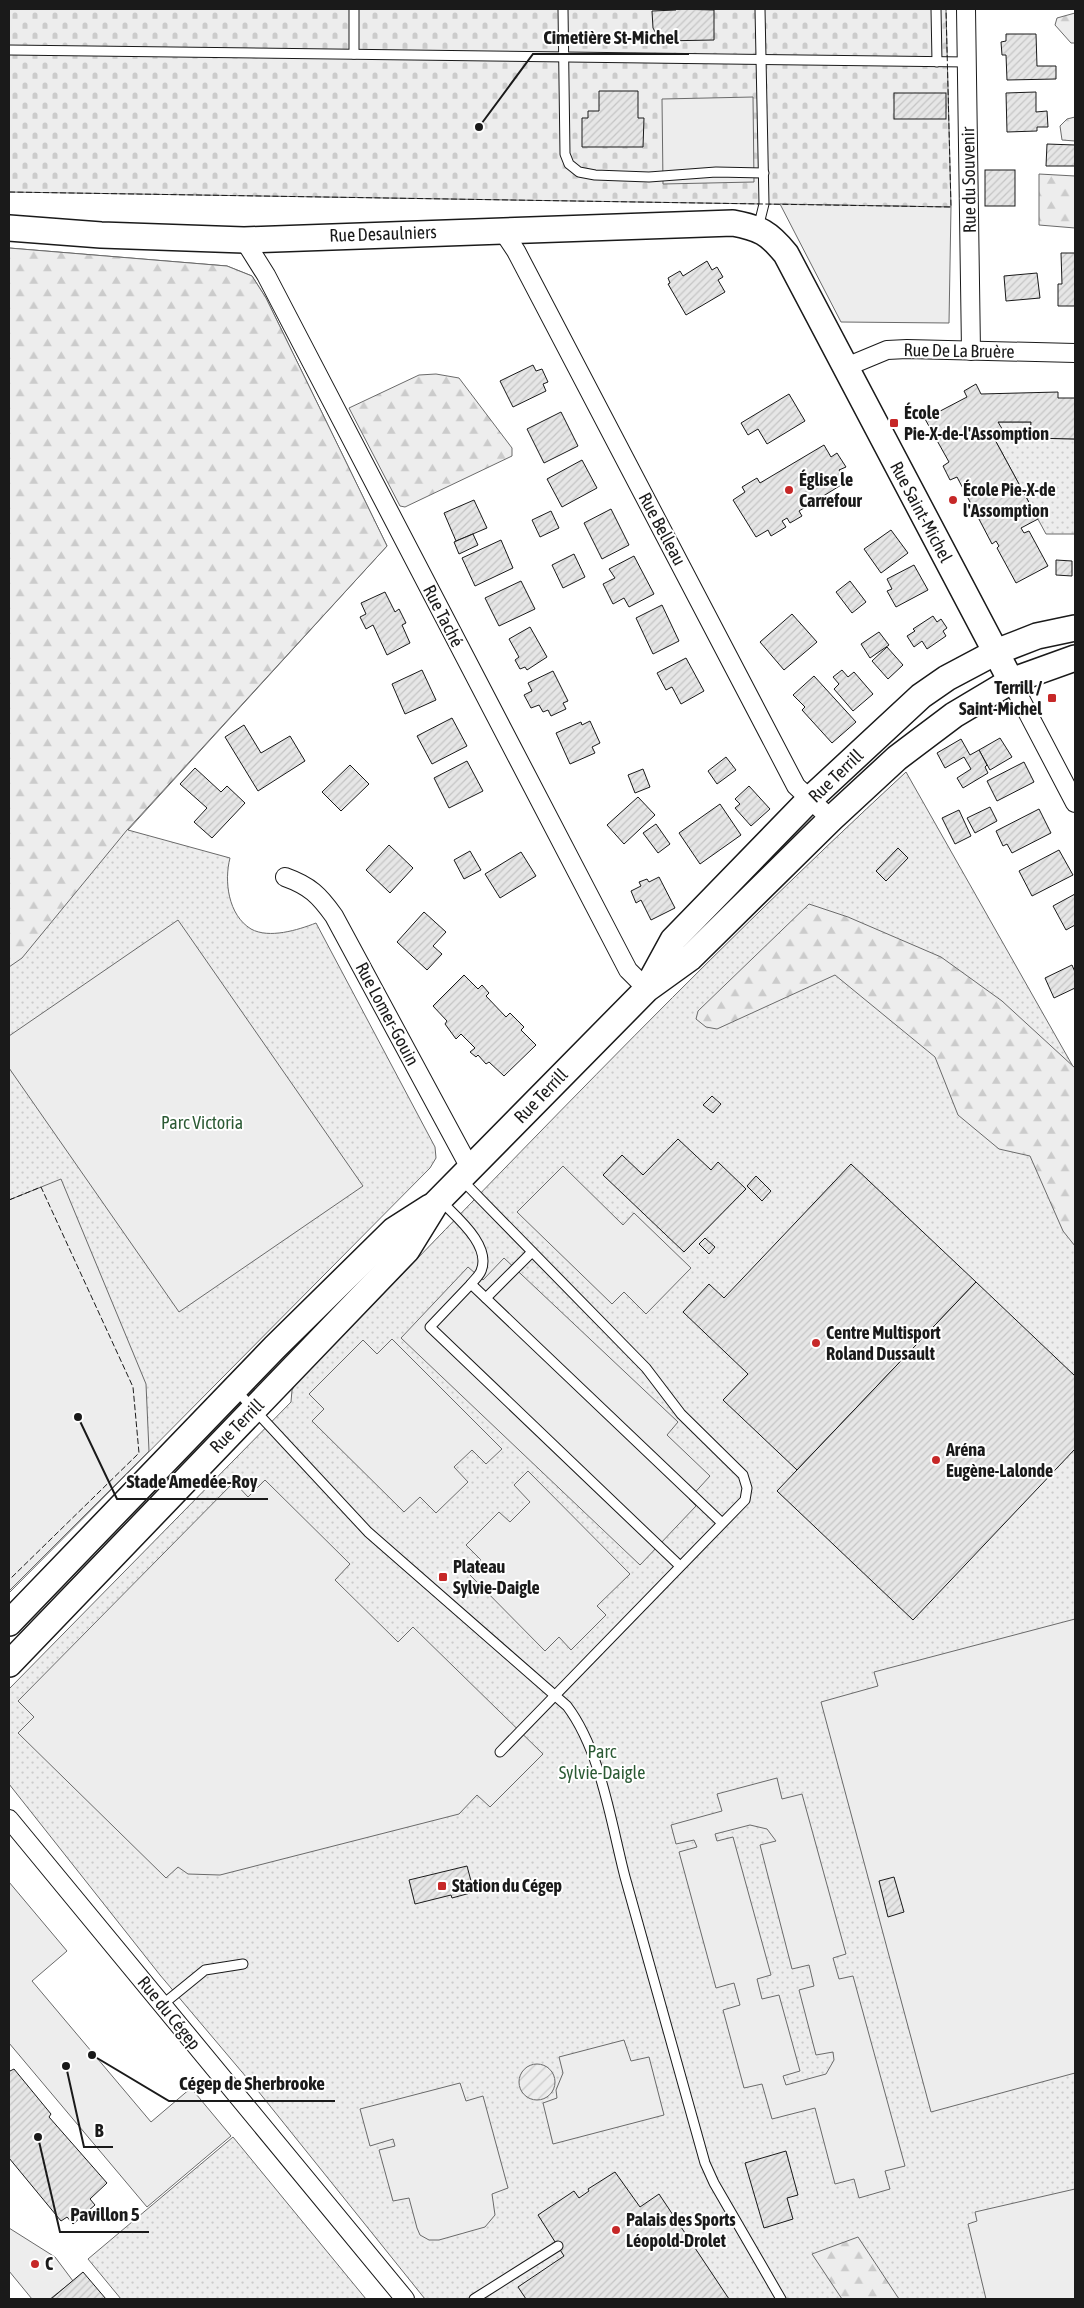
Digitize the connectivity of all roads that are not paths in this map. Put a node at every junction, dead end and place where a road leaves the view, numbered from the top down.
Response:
1 (354, 9) edge
2 (563, 9) edge
3 (760, 9) edge
4 (936, 9) edge
5 (966, 9) edge
6 (9, 50) edge
7 (354, 54) junction
8 (564, 57) junction
9 (761, 60) junction
10 (937, 62) junction
11 (968, 62) junction
12 (764, 174) junction
13 (9, 228) edge
14 (758, 228) junction
15 (502, 230) junction
16 (244, 240) junction
17 (972, 351) junction
18 (1075, 353) edge
19 (846, 367) junction
20 (1075, 628) edge
21 (996, 652) junction
22 (1075, 658) edge
23 (1011, 682) junction
24 (810, 800) junction
25 (1075, 803) edge
26 (831, 819) junction
27 (286, 877) dead end
28 (646, 989) junction
29 (465, 1174) junction
30 (438, 1202) junction
31 (532, 1252) junction
32 (471, 1284) junction
33 (486, 1298) junction
34 (234, 1388) junction
35 (253, 1410) junction
36 (722, 1523) junction
37 (680, 1566) junction
38 (9, 1623) edge
39 (9, 1664) edge
40 (555, 1695) junction
41 (500, 1752) dead end
42 (9, 1819) edge
43 (242, 1964) dead end
44 (162, 2004) junction
45 (558, 2246) dead end
46 (405, 2299) edge
47 (474, 2299) edge
48 (781, 2299) edge

1 - 7 lane
2 - 8 lane
3 - 9 lane
4 - 10 lane
5 - 11 street, Rue du Souvenir
6 - 7 lane
7 - 8 lane
8 - 9 lane
8 - 12 lane
9 - 10 lane
9 - 12 lane
10 - 11 lane
11 - 17 street, Rue du Souvenir
12 - 14 lane
13 - 16 street, Rue Desaulniers
14 - 15 street, Rue Desaulniers
14 - 19 street, Rue Saint-Michel
15 - 16 street, Rue Desaulniers
15 - 24 street, Rue Belleau
16 - 28 street, Rue Taché
17 - 18 street, Rue De La Bruère
17 - 19 street, Rue De La Bruère
19 - 21 street, Rue Saint-Michel
20 - 21 street, Rue Terrill
21 - 23 street, Rue Saint-Michel
21 - 24 street, Rue Terrill
22 - 23 street, Rue Terrill
23 - 25 street, Rue Saint-Michel
23 - 26 street, Rue Terrill
24 - 26 street, Rue Belleau
24 - 28 street, Rue Terrill
26 - 28 street, Rue Terrill
27 - 29 street, Rue Lomer-Gouin
28 - 29 street, Rue Terrill
29 - 30 street, Rue Terrill
29 - 31 lane
30 - 32 lane
30 - 34 street, Rue Terrill
30 - 35 street, Rue Terrill
31 - 33 lane
31 - 36 lane
32 - 33 lane
32 - 37 lane
33 - 36 lane
34 - 35 lane
34 - 38 street, Rue Terrill
35 - 39 street, Rue Terrill
35 - 40 lane
36 - 37 lane
37 - 40 lane
40 - 41 lane
40 - 48 lane
42 - 44 street, Rue du Cégep
43 - 44 lane
44 - 46 street, Rue du Cégep
45 - 47 lane

